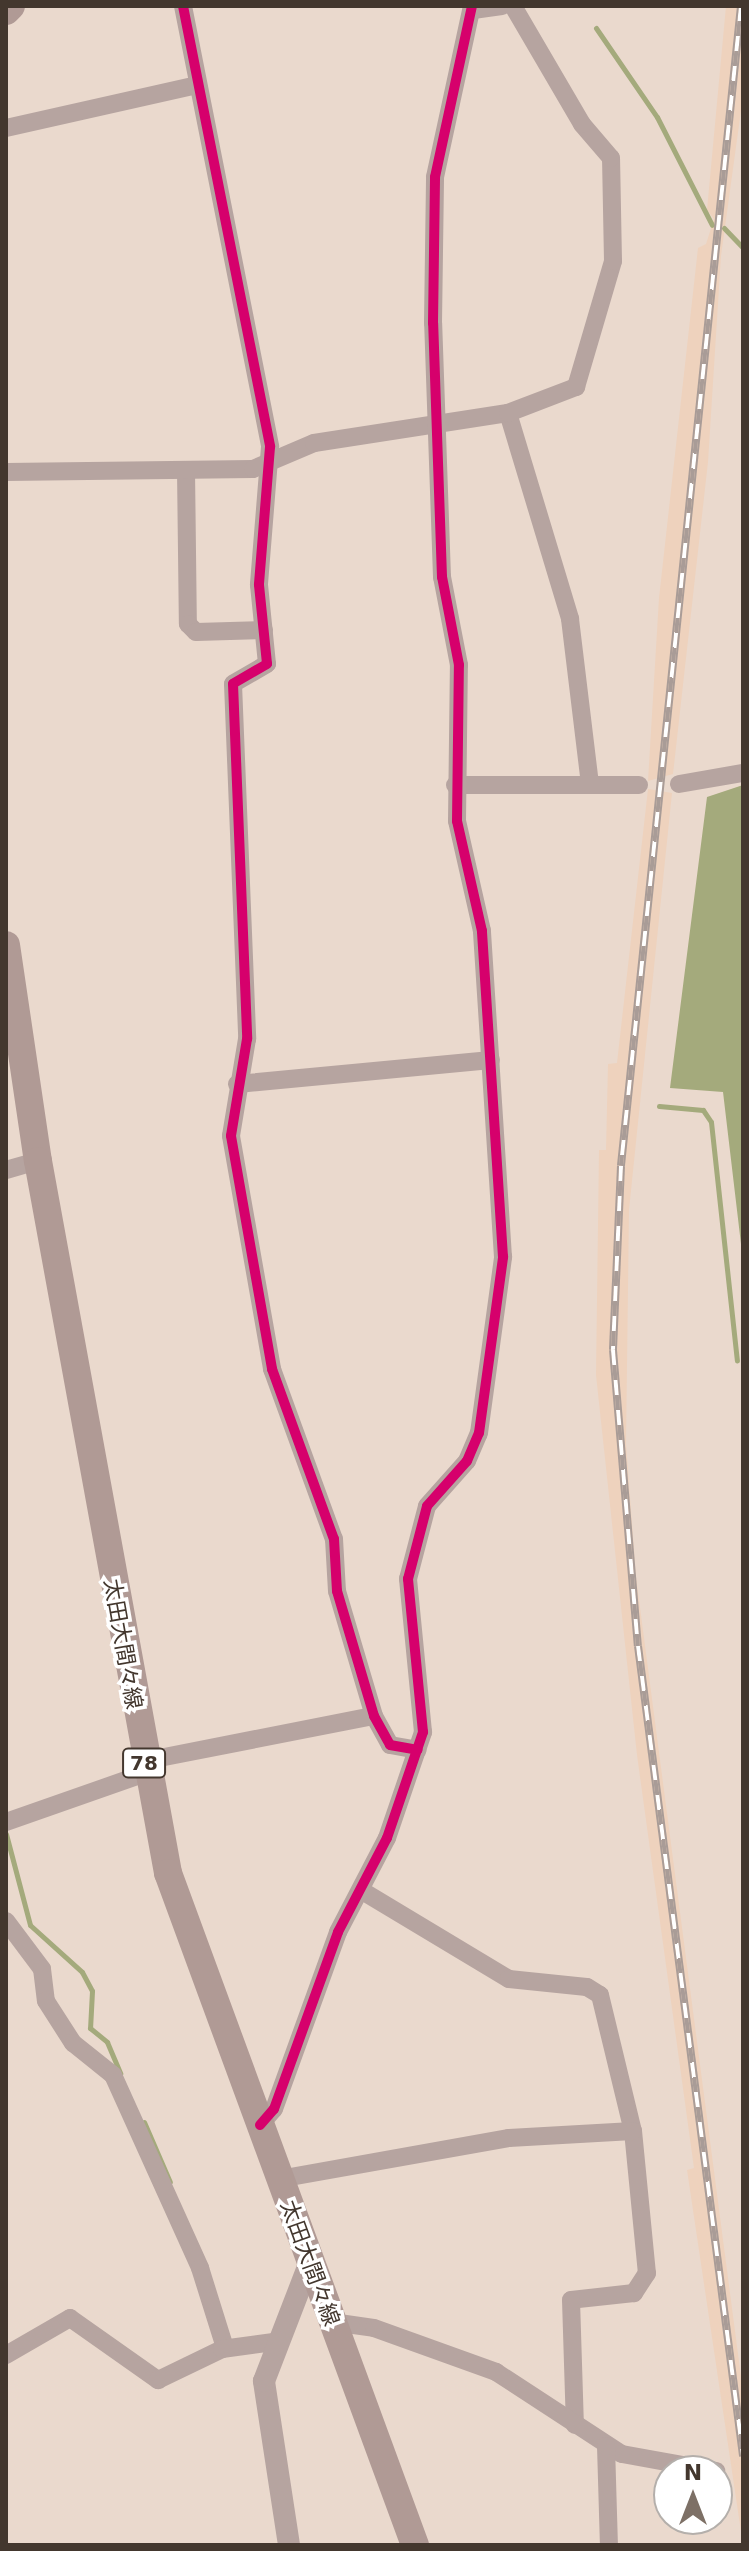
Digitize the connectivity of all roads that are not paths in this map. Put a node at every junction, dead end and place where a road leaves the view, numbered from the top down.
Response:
1 (11, 6) edge
2 (183, 6) edge
3 (502, 6) edge
4 (513, 6) edge
5 (473, 8) edge
6 (6, 11) edge
7 (197, 85) junction
8 (6, 128) edge
9 (508, 413) junction
10 (437, 426) junction
11 (267, 464) junction
12 (186, 470) junction
13 (6, 472) edge
14 (264, 630) junction
15 (743, 773) edge
16 (590, 784) junction
17 (679, 784) dead end
18 (455, 785) junction
19 (639, 785) dead end
20 (6, 945) edge
21 (491, 1060) junction
22 (237, 1084) junction
23 (38, 1161) junction
24 (6, 1170) edge
25 (374, 1716) junction
26 (418, 1750) junction
27 (145, 1767) junction
28 (6, 1822) edge
29 (364, 1892) junction
30 (6, 1921) edge
31 (260, 2125) junction
32 (633, 2131) junction
33 (279, 2179) junction
34 (311, 2259) junction
35 (332, 2322) junction
36 (274, 2342) junction
37 (225, 2348) junction
38 (6, 2355) edge
39 (575, 2425) junction
40 (606, 2446) junction
41 (653, 2456) edge
42 (289, 2545) edge
43 (415, 2545) edge
44 (609, 2545) edge

1 - 6 main road
2 - 7 street
3 - 5 street
4 - 9 street
5 - 10 street
7 - 8 street
7 - 11 street
9 - 10 street
9 - 16 street
10 - 11 street
10 - 18 street
11 - 12 street
11 - 14 street
12 - 13 street
12 - 14 street
14 - 22 street
15 - 17 street
16 - 18 street
16 - 19 street
18 - 21 street
20 - 23 main road, 太田大間々線 / 78
21 - 22 street
21 - 26 street
22 - 25 street
23 - 24 street
23 - 27 main road, 太田大間々線 / 78
25 - 26 street
25 - 27 street
26 - 29 street
27 - 28 street
27 - 31 main road, 太田大間々線 / 78
29 - 31 street
29 - 32 street
30 - 37 street
31 - 33 main road, 太田大間々線 / 78
32 - 33 street
32 - 39 street
33 - 34 main road, 太田大間々線 / 78
34 - 35 main road, 太田大間々線 / 78
34 - 36 street
35 - 39 street
35 - 43 main road, 太田大間々線 / 78
36 - 37 street
36 - 42 street
37 - 38 street
39 - 40 street
40 - 41 street
40 - 44 street

